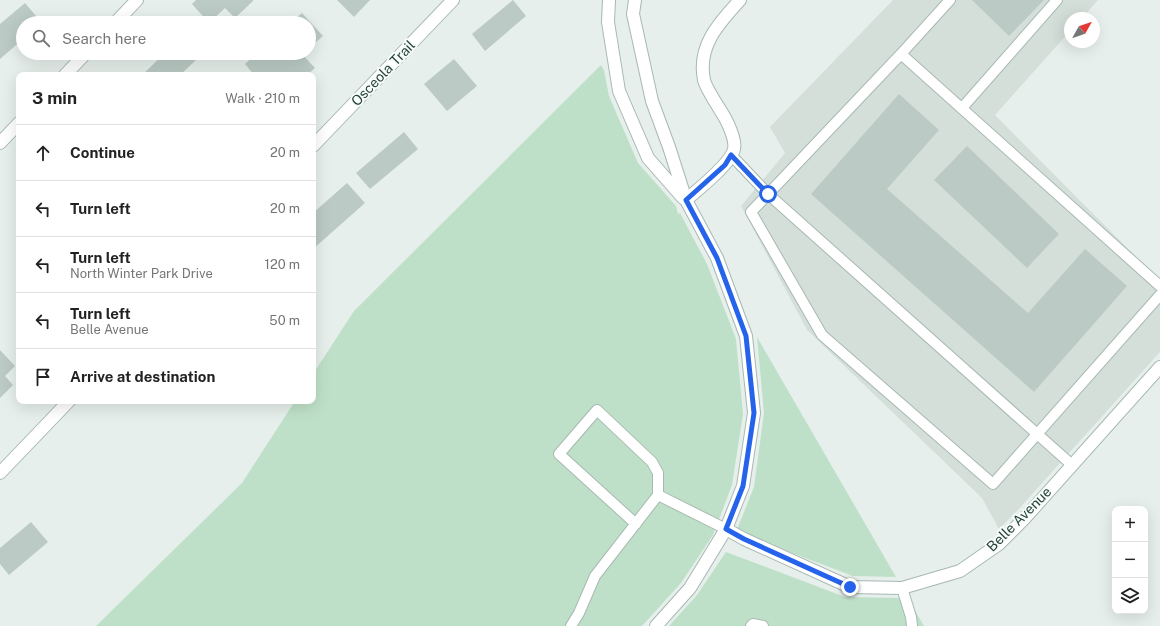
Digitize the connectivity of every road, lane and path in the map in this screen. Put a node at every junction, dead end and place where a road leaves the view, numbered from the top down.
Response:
1 (137, 0) edge
2 (453, 0) edge
3 (609, 0) edge
4 (635, 0) edge
5 (740, 0) edge
6 (950, 0) edge
7 (1057, 0) edge
8 (122, 16) edge
9 (901, 54) junction
10 (79, 60) edge
11 (68, 72) edge
12 (962, 108) junction
13 (16, 126) edge
14 (0, 143) edge
15 (316, 143) edge
16 (731, 155) junction
17 (768, 194) junction
18 (686, 200) junction
19 (1160, 286) edge
20 (1160, 295) edge
21 (1160, 367) edge
22 (66, 404) edge
23 (1037, 434) junction
24 (1072, 465) junction
25 (0, 473) edge
26 (658, 495) junction
27 (636, 524) junction
28 (726, 529) junction
29 (902, 588) junction
30 (571, 626) edge
31 (656, 626) edge
32 (751, 626) edge
33 (763, 626) edge
34 (912, 626) edge

1 - 8 street
2 - 15 street, Osceola Trail
3 - 18 street
4 - 18 street
5 - 16 street
6 - 9 lane
7 - 12 lane
9 - 12 lane
9 - 17 lane
10 - 11 street
12 - 19 lane
13 - 14 street
16 - 17 lane
16 - 18 street
17 - 23 lane
17 - 23 lane
18 - 28 street
20 - 23 lane
21 - 24 street, Belle Avenue
22 - 25 street
23 - 24 lane
24 - 29 street, Belle Avenue
26 - 27 lane
26 - 27 lane
26 - 28 lane
27 - 30 lane
28 - 29 street, Belle Avenue
28 - 31 street
29 - 34 lane
32 - 33 lane

